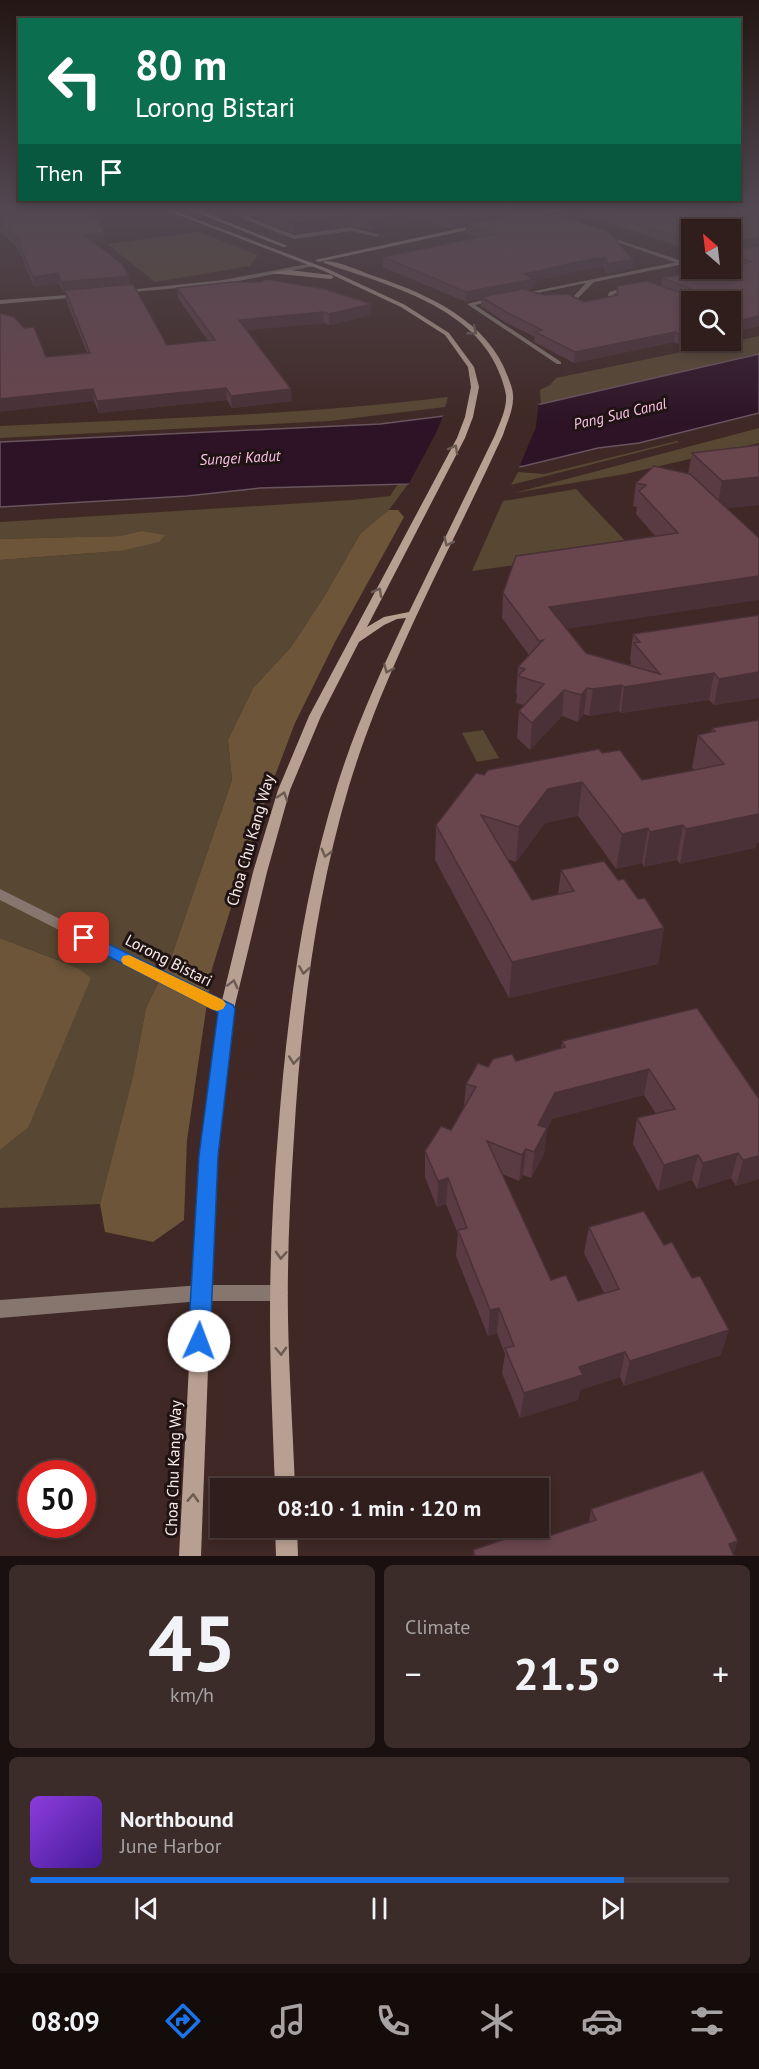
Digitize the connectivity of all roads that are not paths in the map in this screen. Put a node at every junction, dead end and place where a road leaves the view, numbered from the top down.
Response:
1 (220, 280) edge
2 (225, 280) edge
3 (341, 280) edge
4 (347, 280) edge
5 (375, 280) edge
6 (591, 280) edge
7 (595, 280) edge
8 (626, 280) edge
9 (350, 281) junction
10 (208, 282) junction
11 (114, 292) edge
12 (91, 294) edge
13 (524, 294) junction
14 (511, 297) edge
15 (501, 298) edge
16 (537, 300) edge
17 (0, 301) edge
18 (556, 301) edge
19 (609, 302) edge
20 (559, 363) edge
21 (411, 615) junction
22 (351, 644) junction
23 (0, 894) edge
24 (227, 1009) junction
25 (201, 1293) junction
26 (279, 1293) junction
27 (0, 1309) edge
28 (285, 1478) edge
29 (286, 1538) edge
30 (190, 1556) edge
31 (287, 1556) edge

1 - 10 street
2 - 10 street
3 - 9 main road
4 - 9 main road, Choa Chu Kang Way
5 -> 21 main road
6 - 13 street
7 - 18 street
8 - 19 street
22 -> 9 main road, Choa Chu Kang Way
10 - 11 street
12 - 17 street
13 - 14 street
13 - 16 street
15 - 20 street
21 - 22 main road
21 -> 26 main road
24 -> 22 main road, Choa Chu Kang Way
23 - 24 street, Lorong Bistari
24 - 25 main road, Choa Chu Kang Way
25 - 26 street
25 - 27 street
30 -> 25 main road, Choa Chu Kang Way
26 -> 28 main road
29 - 31 main road

